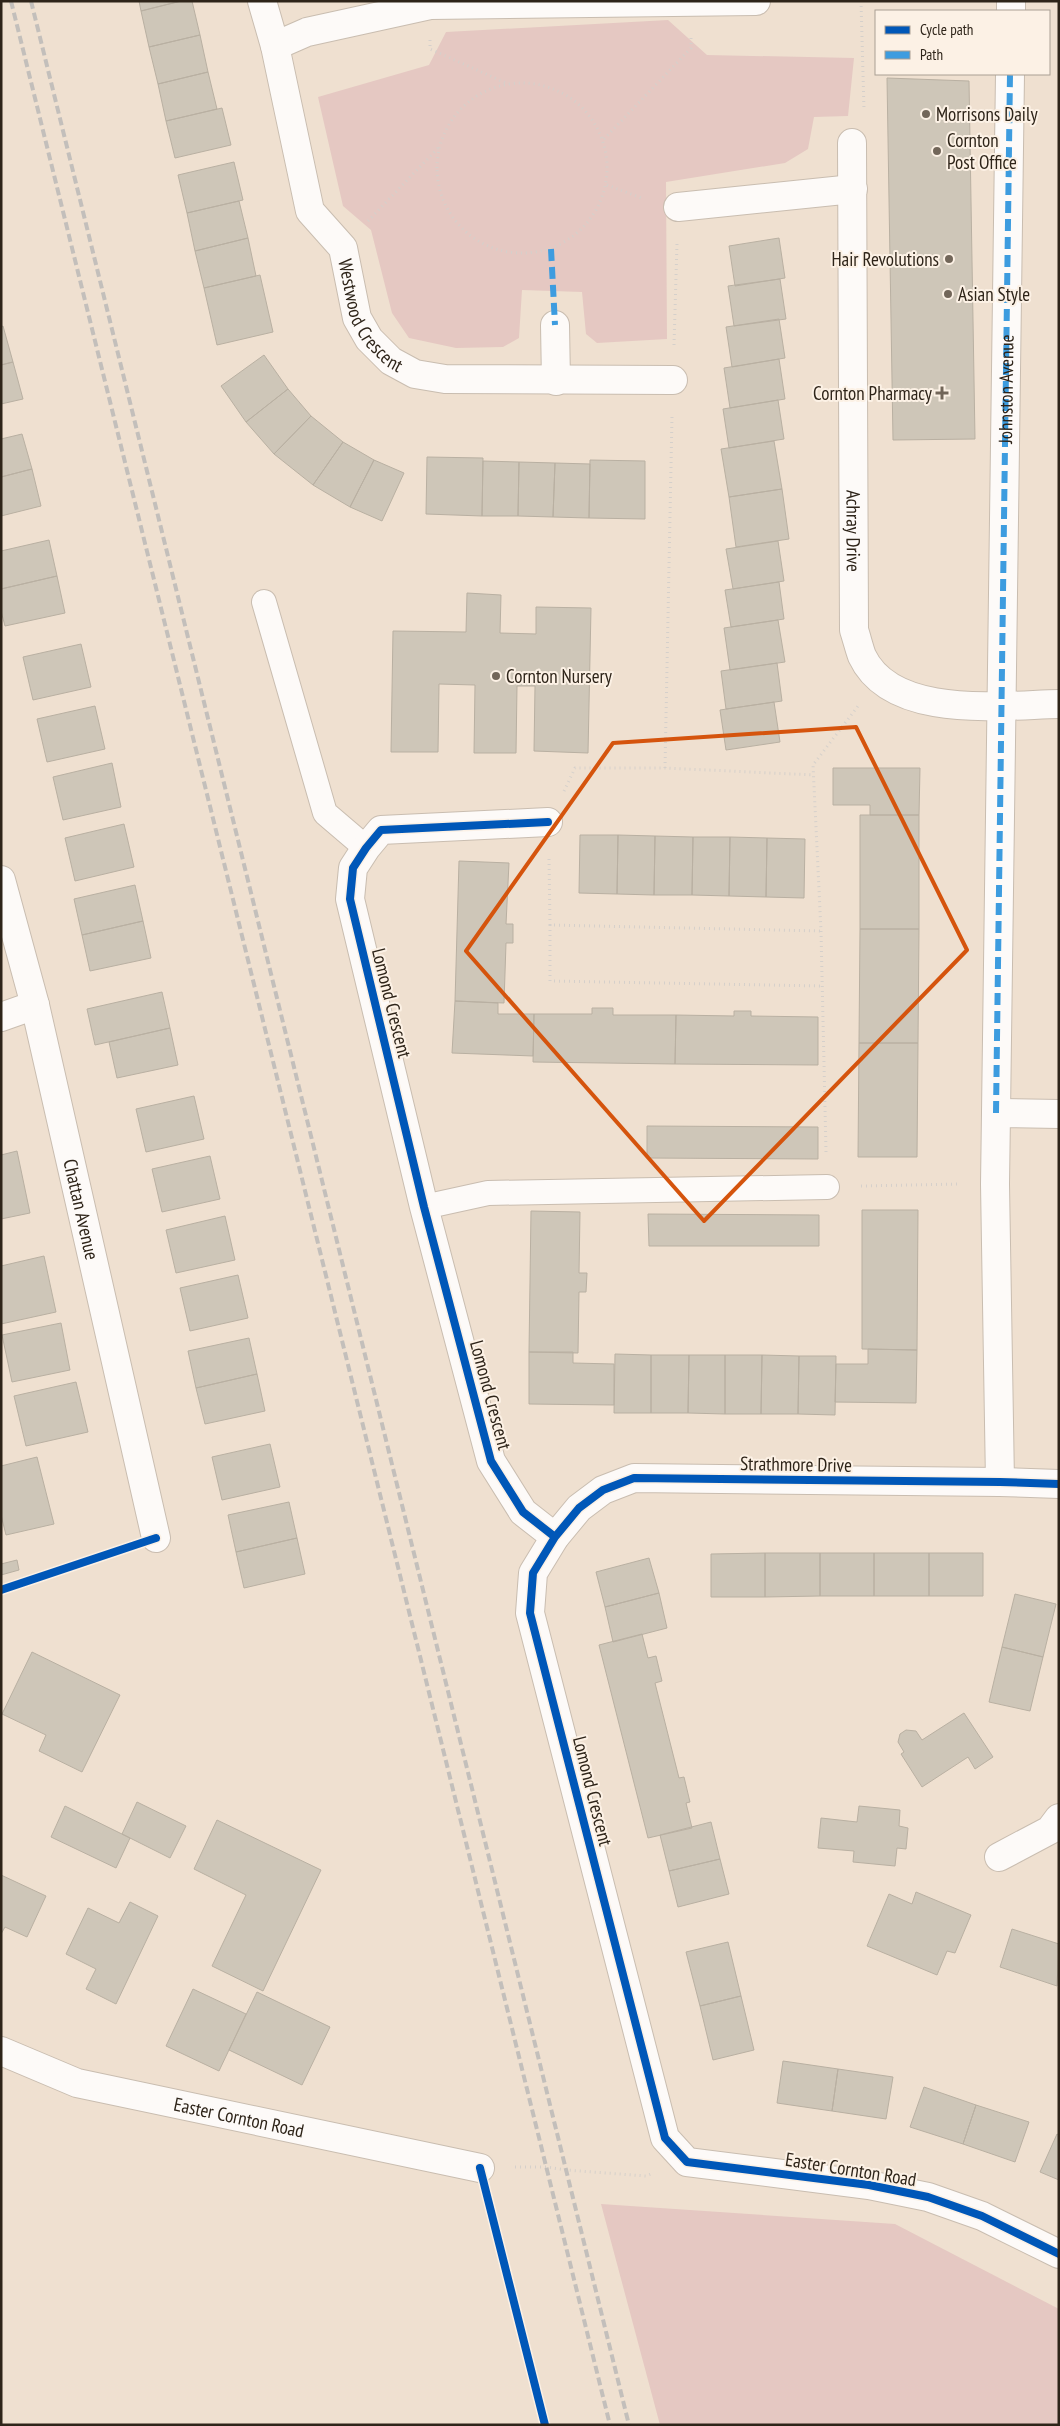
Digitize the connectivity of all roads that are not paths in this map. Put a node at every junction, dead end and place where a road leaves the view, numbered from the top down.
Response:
1 (262, 1) edge
2 (756, 1) edge
3 (610, 2) edge
4 (690, 2) edge
5 (275, 46) junction
6 (1010, 75) edge
7 (852, 143) road end
8 (852, 189) junction
9 (678, 207) road end
10 (555, 325) dead end
11 (673, 380) road end
12 (556, 381) junction
13 (264, 602) dead end
14 (1059, 704) edge
15 (1002, 706) junction
16 (548, 822) road end
17 (366, 848) junction
18 (1, 880) edge
19 (35, 1005) junction
20 (1, 1017) edge
21 (996, 1113) junction
22 (1059, 1114) edge
23 (827, 1187) road end
24 (424, 1207) junction
25 (1000, 1482) junction
26 (1059, 1484) edge
27 (555, 1537) junction
28 (156, 1538) dead end
29 (1059, 1818) edge
30 (999, 1857) dead end
31 (1, 2051) edge
32 (687, 2162) joint
33 (480, 2168) road end
34 (1059, 2254) edge

1 - 5 street, Westwood Crescent
2 - 4 street
3 - 4 street
3 - 5 street
5 - 12 street, Westwood Crescent
6 - 15 street, Johnston Avenue
7 - 8 street, Achray Drive
8 - 9 street
8 - 15 street, Achray Drive
10 - 12 street
11 - 12 street, Westwood Crescent
13 - 17 lane
14 - 15 street, Achray Drive
15 - 21 street, Johnston Avenue
16 - 17 street, Lomond Crescent
17 - 24 street, Lomond Crescent
18 - 19 street, Chattan Avenue
19 - 20 street
19 - 28 street, Chattan Avenue
21 - 22 street
21 - 25 street
23 - 24 lane
24 - 27 street, Lomond Crescent
25 - 26 street, Strathmore Drive
25 - 27 street, Strathmore Drive
27 - 32 street, Lomond Crescent
29 - 30 street
31 - 33 street, Easter Cornton Road
32 - 34 street, Easter Cornton Road

